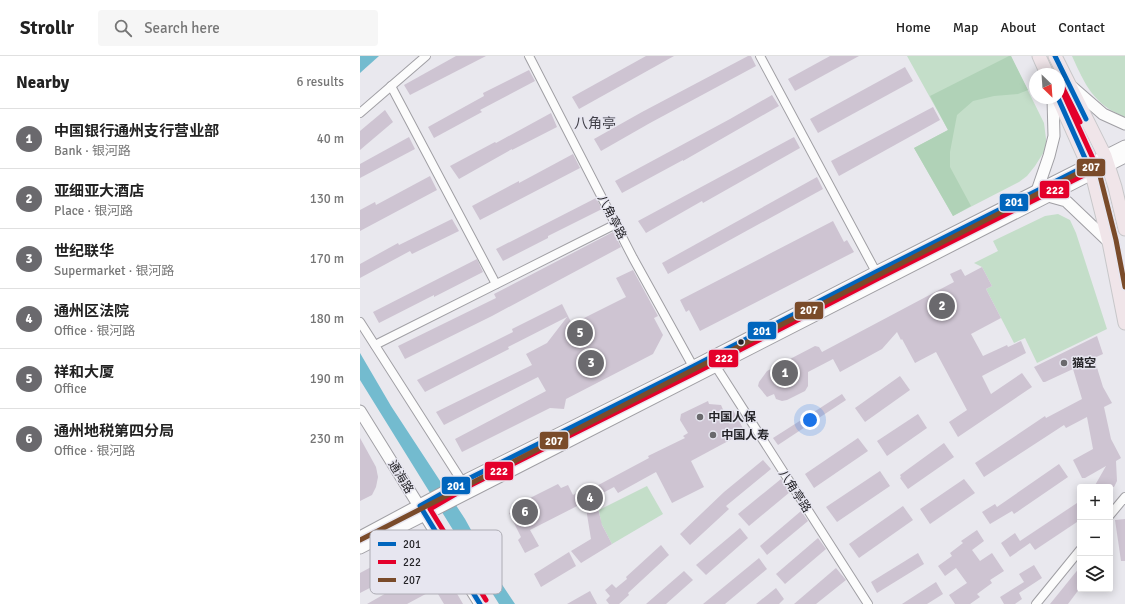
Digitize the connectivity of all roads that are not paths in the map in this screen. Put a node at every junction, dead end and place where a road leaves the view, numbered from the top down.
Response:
1 (426, 56) edge
2 (529, 56) edge
3 (760, 56) edge
4 (1039, 56) edge
5 (1055, 56) edge
6 (1044, 68) edge
7 (391, 86) junction
8 (1070, 86) junction
9 (1053, 104) edge
10 (1061, 104) edge
11 (360, 113) edge
12 (1125, 124) edge
13 (1125, 146) edge
14 (1125, 157) edge
15 (1107, 161) junction
16 (1090, 169) junction
17 (1037, 191) junction
18 (1048, 196) junction
19 (616, 224) junction
20 (1125, 229) edge
21 (1109, 242) junction
22 (876, 272) junction
23 (496, 284) junction
24 (360, 322) edge
25 (1125, 323) edge
26 (375, 346) junction
27 (713, 362) junction
28 (696, 371) junction
29 (360, 411) edge
30 (466, 481) junction
31 (1125, 497) edge
32 (422, 510) junction
33 (1113, 511) edge
34 (376, 530) edge
35 (389, 530) edge
36 (434, 530) edge
37 (370, 533) edge
38 (360, 537) edge
39 (370, 542) edge
40 (360, 548) edge
41 (1077, 554) edge
42 (474, 594) edge
43 (480, 604) edge
44 (868, 604) edge
45 (1036, 604) edge

1 - 7 street
2 - 19 street, 八角亭路
3 - 22 street
4 - 6 main road
5 - 8 main road
7 - 11 street
7 - 23 street
8 - 12 main road
8 - 15 main road
9 - 17 main road
10 - 16 main road
13 - 15 main road
14 - 15 main road
15 - 16 main road
15 - 20 main road
16 - 17 main road
16 - 18 main road
16 - 21 main road
17 - 22 main road
18 - 21 main road
18 - 27 main road
19 - 23 street
19 - 28 street, 八角亭路
21 - 25 main road
22 - 27 main road
23 - 26 street
24 - 26 street
26 - 30 street
27 - 28 main road
27 - 44 street, 八角亭路
28 - 30 main road
28 - 32 main road
29 - 32 main road, 通海路
30 - 32 main road
31 - 33 street
32 - 34 main road
32 - 35 main road
32 - 36 main road, 通海路
37 - 38 main road
39 - 40 main road
41 - 45 street
42 - 43 main road, 通海路

